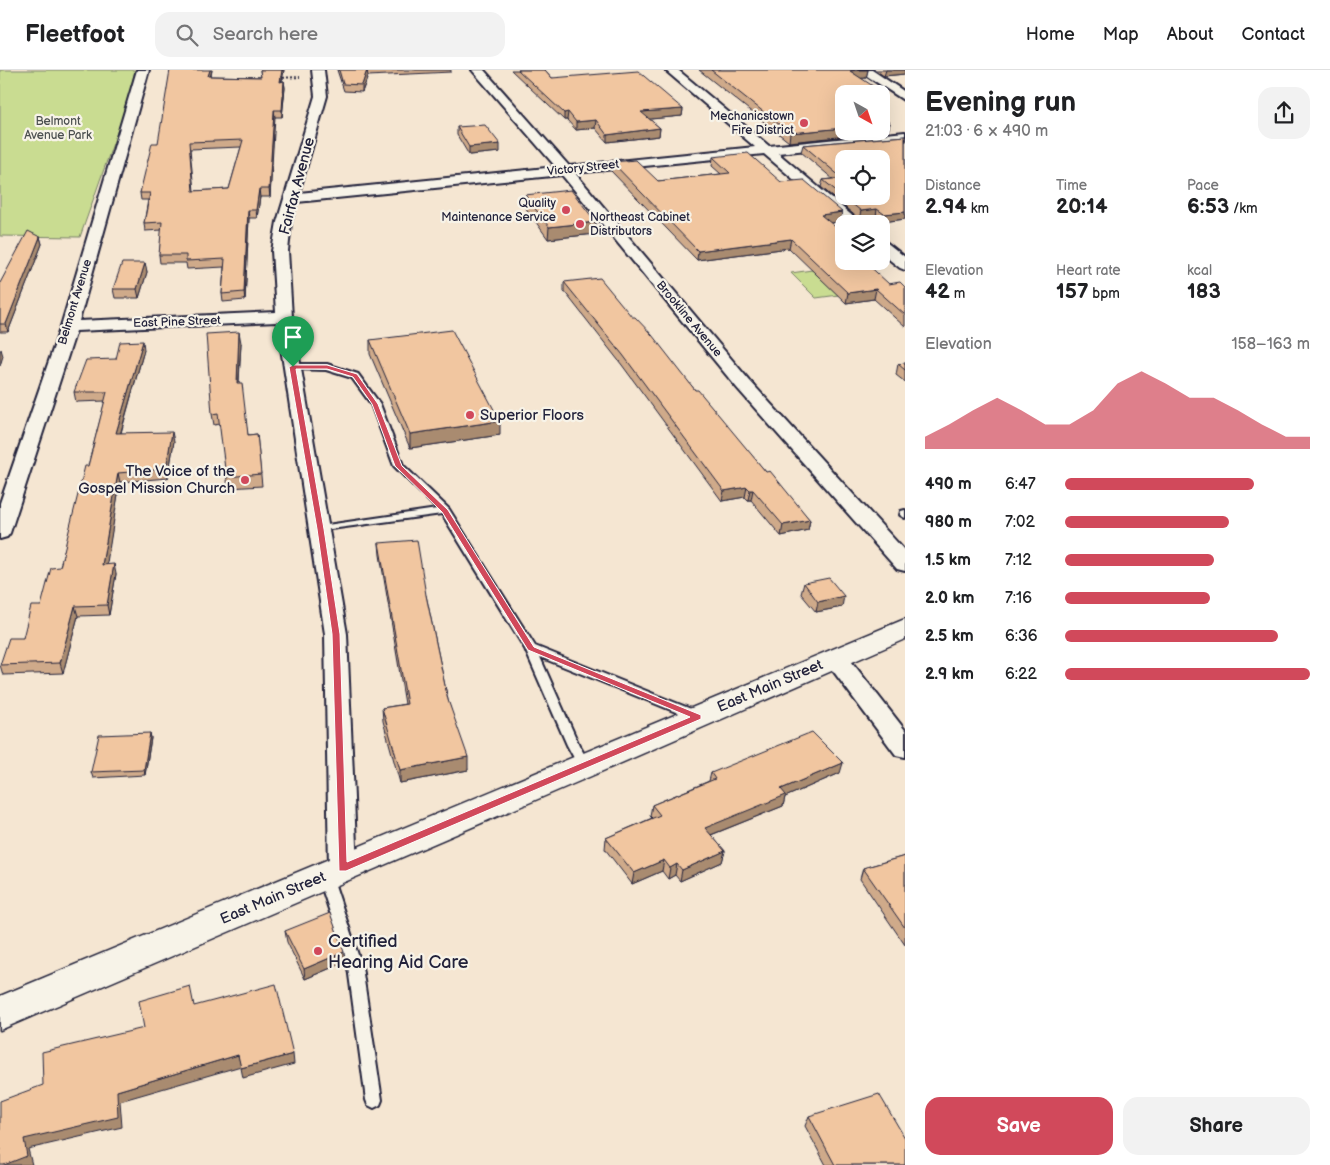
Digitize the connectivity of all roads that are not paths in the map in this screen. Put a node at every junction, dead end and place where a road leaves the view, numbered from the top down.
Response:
1 (143, 70) edge
2 (478, 70) edge
3 (671, 70) edge
4 (864, 70) edge
5 (319, 73) edge
6 (905, 97) edge
7 (905, 136) edge
8 (766, 149) junction
9 (566, 170) junction
10 (292, 198) junction
11 (844, 215) edge
12 (890, 253) edge
13 (905, 265) edge
14 (284, 317) junction
15 (69, 326) junction
16 (293, 367) junction
17 (445, 511) junction
18 (320, 529) junction
19 (0, 532) edge
20 (905, 564) edge
21 (905, 628) edge
22 (531, 648) junction
23 (836, 658) junction
24 (698, 717) junction
25 (905, 748) edge
26 (585, 766) junction
27 (334, 872) junction
28 (0, 1014) edge
29 (374, 1100) dead end

1 - 15 street, Belmont Avenue
2 - 9 street, Brookline Avenue
3 - 8 street
4 - 6 street
5 - 10 street, Fairfax Avenue
7 - 8 street, Victory Street
8 - 9 street, Victory Street
8 - 11 street
9 - 10 street, Victory Street
9 - 20 street, Brookline Avenue
10 - 14 street, Fairfax Avenue
12 - 13 street
14 - 15 street, East Pine Street
14 - 16 street, Fairfax Avenue
15 - 19 street, Belmont Avenue
16 - 17 lane
16 - 18 street, Fairfax Avenue
17 - 18 lane
17 - 22 lane
18 - 27 street, Fairfax Avenue
21 - 23 main road, East Main Street
22 - 24 lane
22 - 26 lane
23 - 24 main road, East Main Street
23 - 25 street
24 - 26 main road, East Main Street
26 - 27 main road, East Main Street
27 - 28 main road, East Main Street
27 - 29 lane

